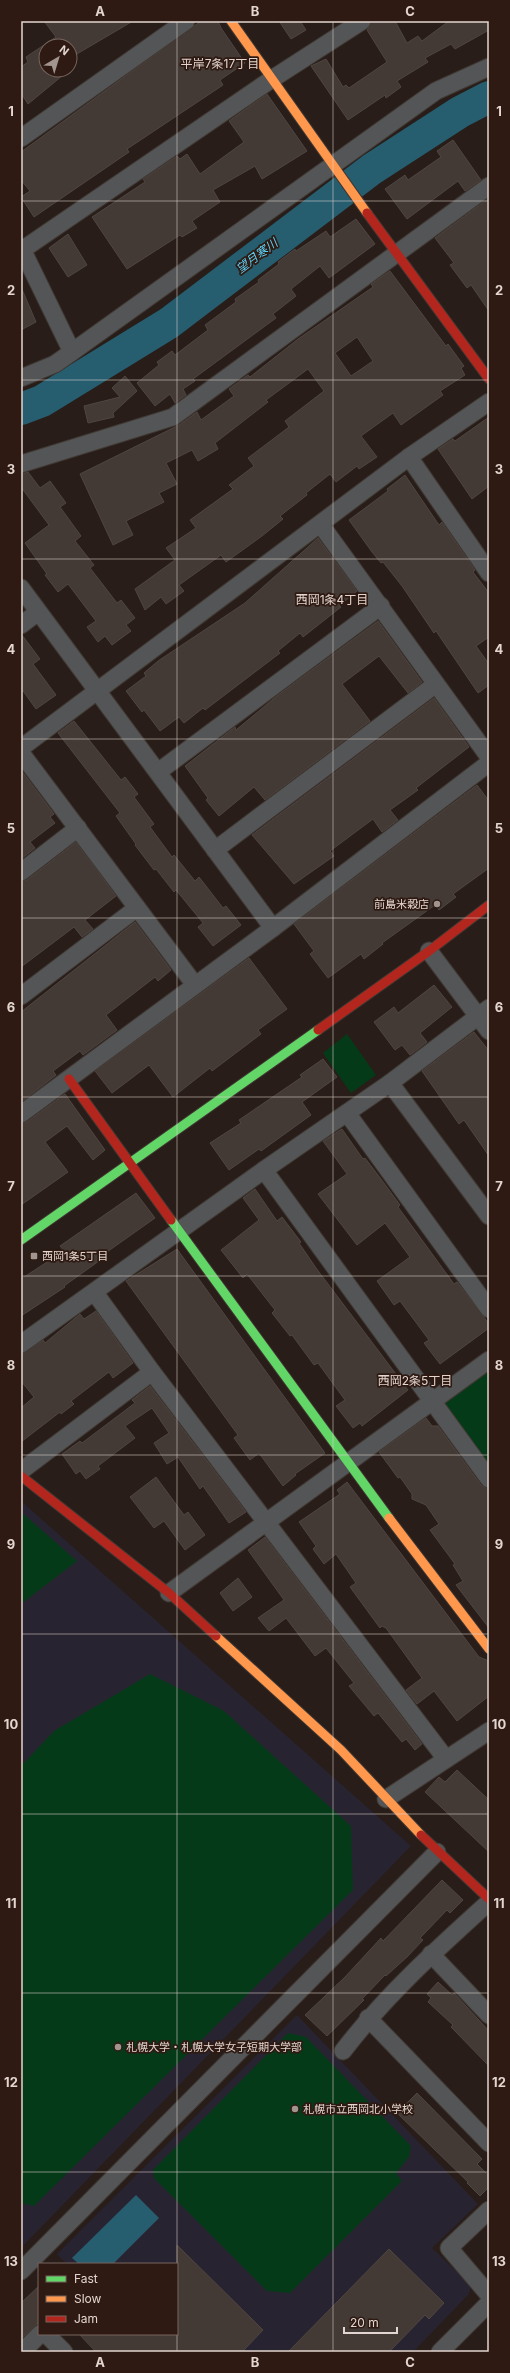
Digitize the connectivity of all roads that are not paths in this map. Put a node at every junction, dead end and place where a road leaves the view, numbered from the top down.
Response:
1 (186, 21) edge
2 (230, 21) edge
3 (362, 21) edge
4 (489, 67) edge
5 (272, 79) junction
6 (21, 138) edge
7 (334, 167) junction
8 (489, 186) edge
9 (22, 248) edge
10 (398, 253) junction
11 (72, 352) junction
12 (21, 378) edge
13 (489, 380) edge
14 (489, 402) edge
15 (409, 457) junction
16 (21, 464) edge
17 (321, 525) junction
18 (489, 573) edge
19 (21, 588) edge
20 (380, 606) junction
21 (38, 612) junction
22 (21, 625) edge
23 (436, 684) junction
24 (98, 692) junction
25 (21, 748) edge
26 (21, 752) edge
27 (489, 757) edge
28 (489, 763) edge
29 (158, 772) junction
30 (78, 828) junction
31 (215, 850) junction
32 (21, 872) edge
33 (489, 905) edge
34 (138, 908) junction
35 (273, 928) junction
36 (429, 951) junction
37 (195, 985) junction
38 (21, 996) edge
39 (484, 1012) edge
40 (489, 1031) edge
41 (69, 1079) junction
42 (390, 1083) junction
43 (347, 1113) junction
44 (21, 1114) edge
45 (130, 1163) junction
46 (264, 1170) junction
47 (489, 1216) edge
48 (180, 1231) junction
49 (21, 1240) edge
50 (95, 1293) junction
51 (489, 1309) edge
52 (21, 1344) edge
53 (489, 1360) edge
54 (152, 1372) junction
55 (432, 1401) junction
56 (347, 1462) junction
57 (21, 1471) edge
58 (21, 1476) edge
59 (489, 1479) edge
60 (266, 1522) junction
61 (169, 1593) junction
62 (489, 1649) edge
63 (489, 1731) edge
64 (446, 1759) junction
65 (386, 1799) junction
66 (437, 1852) junction
67 (489, 1899) edge
68 (489, 1902) edge
69 (431, 1954) junction
70 (489, 2015) edge
71 (368, 2018) junction
72 (343, 2051) dead end
73 (489, 2143) edge
74 (489, 2210) edge
75 (21, 2271) edge
76 (489, 2295) edge
77 (489, 2303) edge
78 (39, 2335) edge
79 (47, 2335) edge
80 (22, 2352) edge
81 (64, 2352) edge
82 (440, 2352) edge

1 - 6 street
2 - 5 street
3 - 5 street
4 - 7 street
5 - 7 street
5 - 9 street
7 - 10 street
7 - 11 street
8 - 10 street
9 - 11 street
10 - 13 street
10 - 16 street
11 - 12 street
14 - 15 street
15 - 17 street
15 - 18 street
17 - 20 street
17 - 24 street
19 - 21 street
20 - 23 street
20 - 29 street
21 - 22 street
21 - 24 street
23 - 27 street
23 - 31 street
24 - 25 street
24 - 29 street
26 - 30 street
28 - 35 street
29 - 31 street
30 - 32 street
30 - 34 street
31 - 35 street
33 - 36 street
34 - 37 street
34 - 38 street
35 - 37 street
36 - 39 street
36 - 45 street
37 - 41 street
39 - 40 street
39 - 42 street
41 - 44 street
41 - 45 street
42 - 43 street
42 - 47 street
43 - 46 street
43 - 51 street
45 - 48 street
45 - 49 street
46 - 48 street
46 - 55 street
48 - 50 street
48 - 56 street
50 - 52 street
50 - 54 street
53 - 55 street
54 - 57 street
54 - 60 street
55 - 56 street
55 - 59 street
56 - 60 street
56 - 62 street
58 - 61 street
60 - 61 street
60 - 64 street
61 - 65 street
63 - 64 street
64 - 65 street
65 - 66 street
66 - 67 street
66 - 75 street
68 - 69 street
69 - 70 street
69 - 71 street
71 - 72 street
71 - 73 street
74 - 76 street
77 - 82 street
78 - 80 street
79 - 81 street

